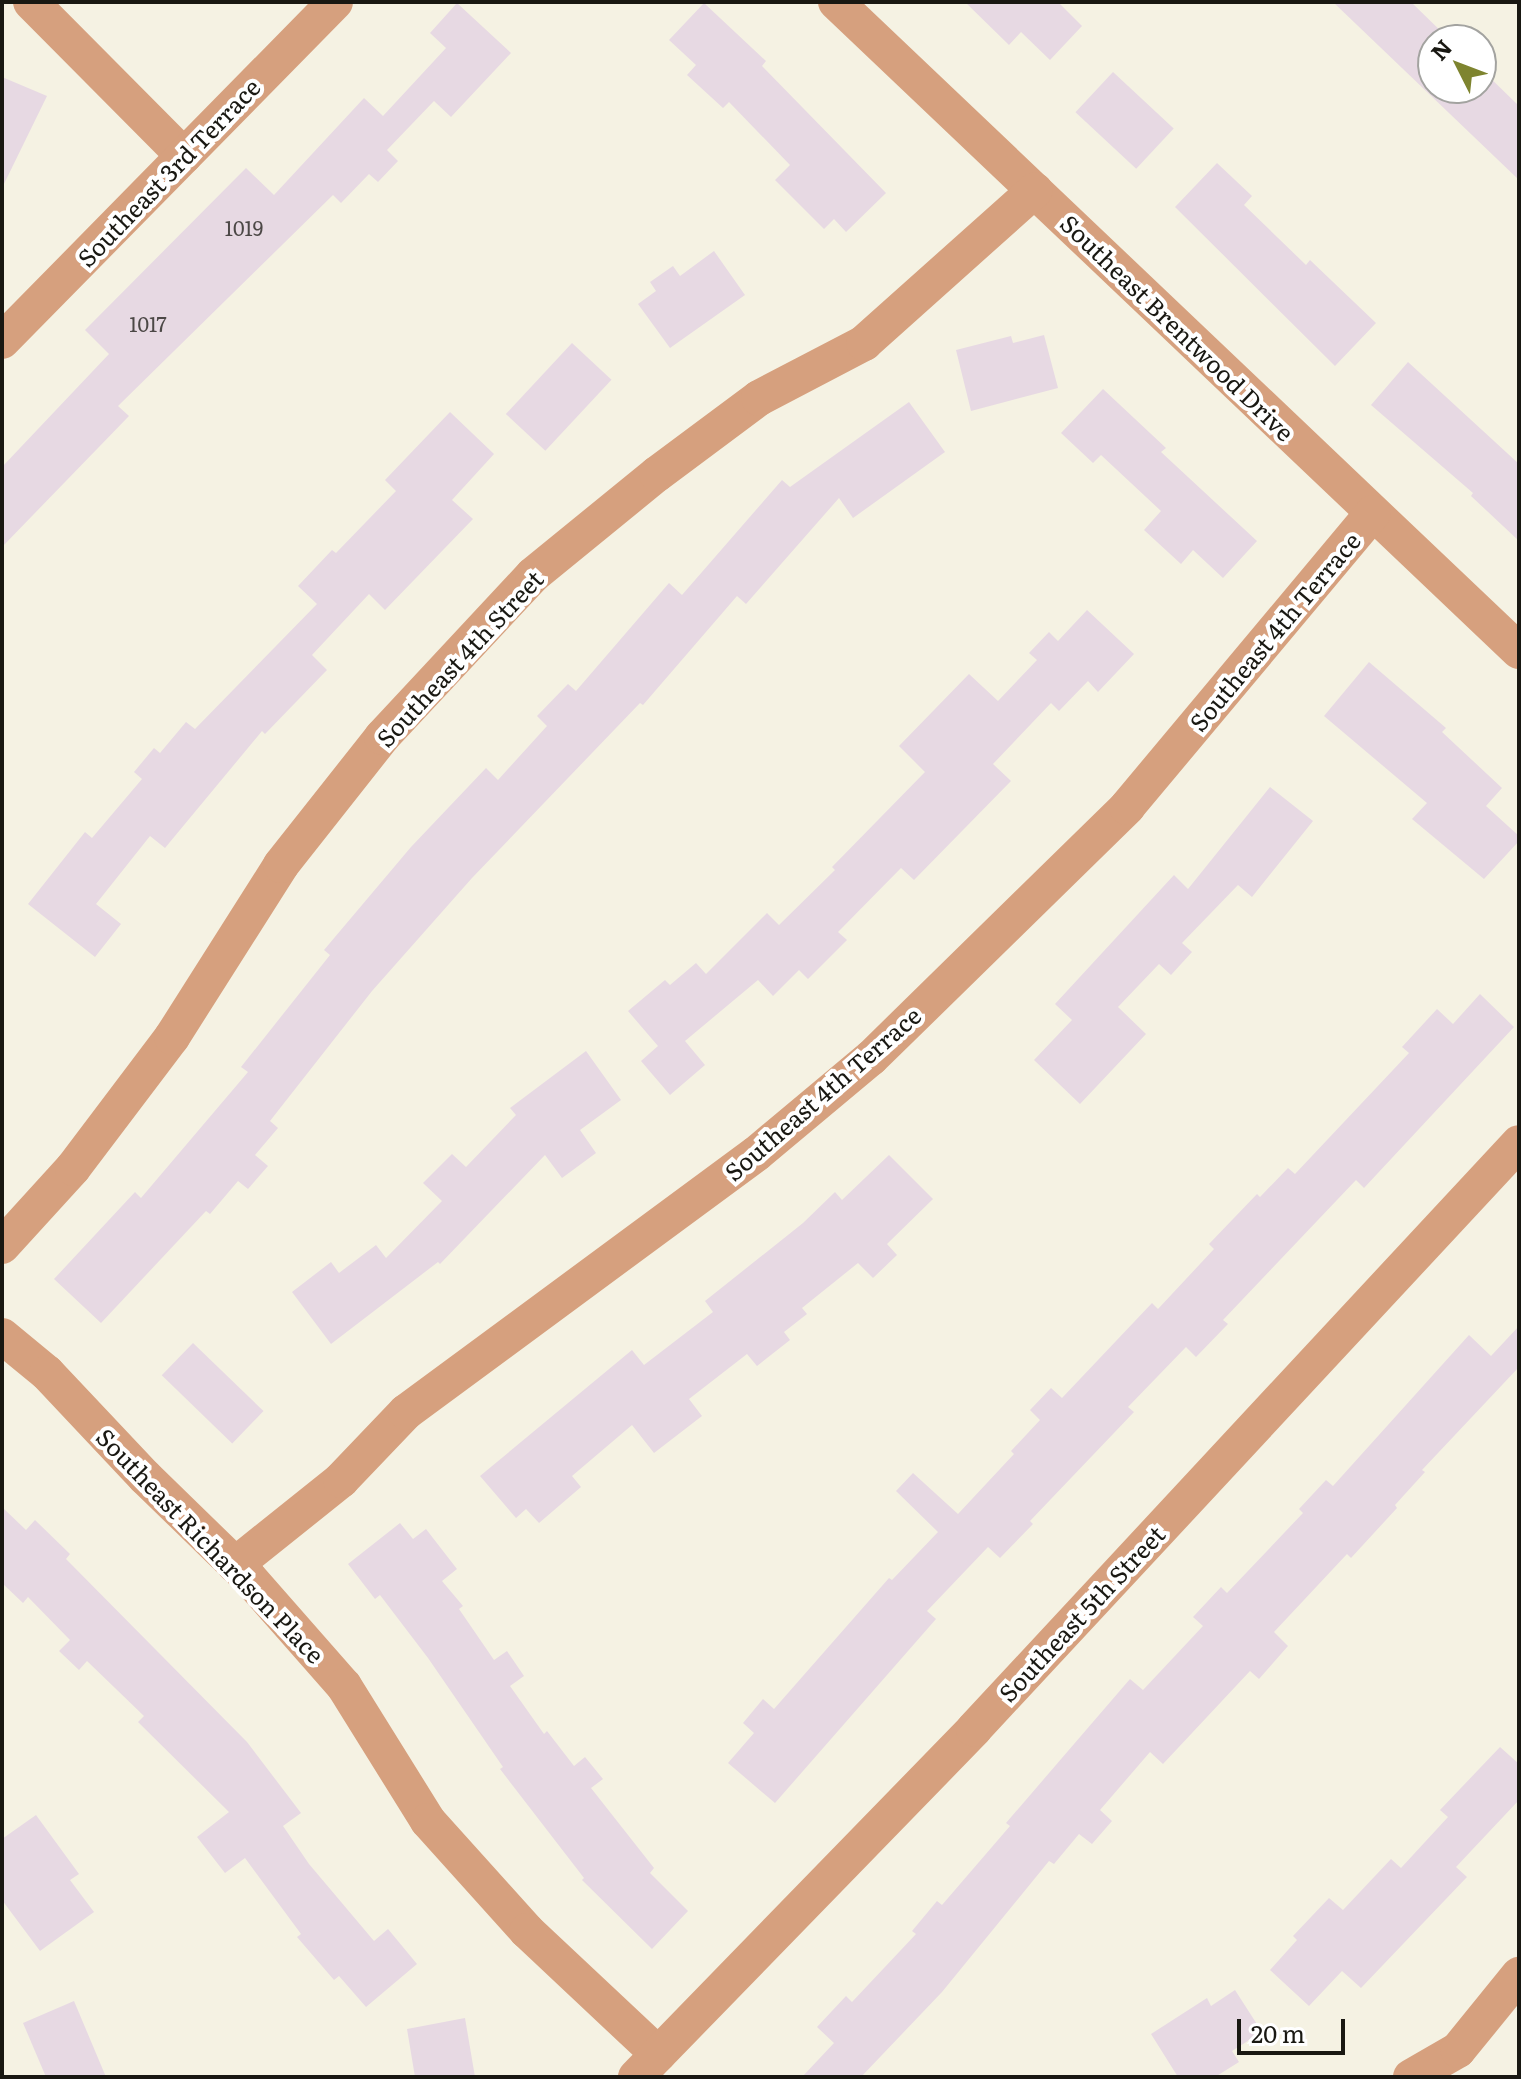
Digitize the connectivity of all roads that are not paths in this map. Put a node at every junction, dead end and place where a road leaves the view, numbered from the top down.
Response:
1 (31, 2) edge
2 (335, 2) edge
3 (836, 2) edge
4 (184, 156) junction
5 (1035, 190) junction
6 (2, 341) edge
7 (1373, 513) junction
8 (1519, 651) edge
9 (1519, 1143) edge
10 (2, 1246) edge
11 (2, 1336) edge
12 (235, 1565) junction
13 (1519, 1975) edge
14 (647, 2065) edge
15 (1411, 2077) edge

1 - 4 street
2 - 4 street, Southeast 3rd Terrace
3 - 5 street, Southeast Brentwood Drive
4 - 6 street, Southeast 3rd Terrace
5 - 7 street, Southeast Brentwood Drive
5 - 10 street, Southeast 4th Street
7 - 8 street, Southeast Brentwood Drive
7 - 12 street, Southeast 4th Terrace
9 - 14 street, Southeast 5th Street
11 - 12 street, Southeast Richardson Place
12 - 14 street, Southeast Richardson Place
13 - 15 street

